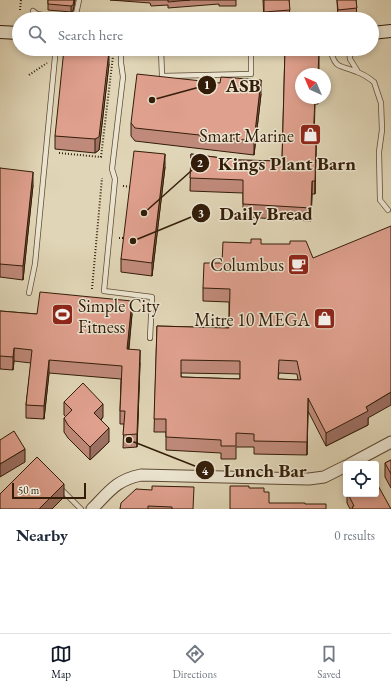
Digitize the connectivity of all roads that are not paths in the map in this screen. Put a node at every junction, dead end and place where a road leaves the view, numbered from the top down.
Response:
1 (79, 0) edge
2 (76, 12) edge
3 (391, 31) edge
4 (0, 32) edge
5 (379, 32) edge
6 (12, 33) edge
7 (55, 56) edge
8 (121, 56) edge
9 (161, 56) edge
10 (251, 56) edge
11 (332, 56) edge
12 (350, 56) edge
13 (358, 72) junction
14 (388, 210) dead end
15 (29, 293) dead end
16 (150, 338) dead end
17 (391, 442) edge
18 (356, 461) edge
19 (343, 468) edge
20 (57, 485) edge
21 (81, 509) edge
22 (92, 509) edge

1 - 2 lane
3 - 5 main road
4 - 6 main road
7 - 15 lane
8 - 16 lane
9 - 10 lane
11 - 13 lane
12 - 13 lane
13 - 14 lane
17 - 18 street
19 - 22 street
20 - 21 lane

